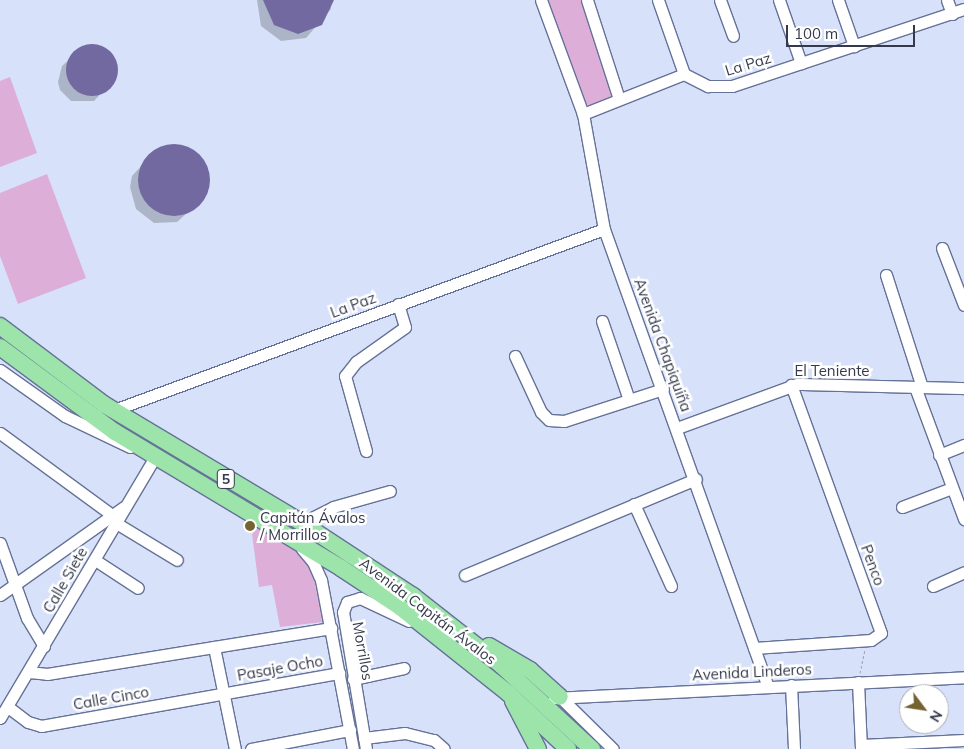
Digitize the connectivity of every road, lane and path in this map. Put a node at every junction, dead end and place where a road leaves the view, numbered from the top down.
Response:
1 (541, 0) edge
2 (587, 0) edge
3 (658, 0) edge
4 (720, 0) edge
5 (779, 0) edge
6 (838, 0) edge
7 (947, 0) edge
8 (964, 9) edge
9 (952, 14) junction
10 (732, 36) dead end
11 (854, 46) junction
12 (800, 64) junction
13 (684, 74) junction
14 (619, 99) junction
15 (583, 114) junction
16 (604, 229) junction
17 (942, 248) dead end
18 (886, 274) dead end
19 (398, 304) junction
20 (964, 305) edge
21 (602, 321) dead end
22 (0, 326) edge
23 (0, 346) edge
24 (514, 356) dead end
25 (0, 370) edge
26 (791, 384) junction
27 (918, 387) junction
28 (964, 388) edge
29 (663, 389) junction
30 (629, 400) junction
31 (114, 410) junction
32 (677, 428) junction
33 (0, 433) edge
34 (964, 445) edge
35 (366, 451) dead end
36 (939, 455) junction
37 (155, 457) junction
38 (696, 478) junction
39 (952, 488) junction
40 (390, 491) dead end
41 (634, 504) junction
42 (902, 507) dead end
43 (114, 519) junction
44 (964, 519) edge
45 (302, 524) junction
46 (284, 534) junction
47 (0, 543) edge
48 (95, 560) junction
49 (178, 560) dead end
50 (964, 572) edge
51 (465, 575) dead end
52 (15, 583) junction
53 (671, 586) dead end
54 (932, 586) dead end
55 (138, 588) dead end
56 (0, 595) edge
57 (331, 628) junction
58 (455, 628) junction
59 (441, 638) junction
60 (871, 640) junction
61 (44, 646) junction
62 (214, 647) junction
63 (754, 648) junction
64 (404, 668) dead end
65 (29, 672) junction
66 (339, 673) junction
67 (964, 677) edge
68 (353, 678) junction
69 (860, 682) junction
70 (791, 685) junction
71 (768, 686) junction
72 (225, 692) junction
73 (508, 693) junction
74 (560, 697) junction
75 (541, 701) junction
76 (8, 707) junction
77 (0, 718) edge
78 (350, 730) junction
79 (964, 740) edge
80 (365, 743) edge
81 (431, 744) edge
82 (861, 747) edge
83 (235, 749) edge
84 (250, 749) edge
85 (353, 749) edge
86 (444, 749) edge
87 (538, 749) edge
88 (568, 749) edge
89 (592, 749) edge
90 (613, 749) edge
91 (794, 749) edge

1 - 15 street, Avenida Chapiquiña
2 - 14 street
3 - 13 street
4 - 10 street
5 - 12 street
6 - 11 street
7 - 9 street
8 - 9 street, La Paz
9 - 11 street, La Paz
11 - 12 street, La Paz
12 - 13 street, La Paz
13 - 14 street
14 - 15 street
15 - 16 street, Avenida Chapiquiña
16 - 19 street, La Paz
16 - 29 street, Avenida Chapiquiña
17 - 20 street
18 - 27 street
19 - 31 street, La Paz
19 - 35 street
21 - 30 street
22 - 31 highway, Avenida Capitán Ávalos / 5
23 - 37 highway, Avenida Capitán Ávalos / 5
24 - 30 street
25 - 37 street
26 - 27 street, El Teniente
26 - 32 street, El Teniente
26 - 60 street, Penco
27 - 28 street, El Teniente
27 - 36 street
29 - 30 street
29 - 32 street, Avenida Chapiquiña
31 - 45 highway, Avenida Capitán Ávalos / 5
32 - 38 street, Avenida Chapiquiña
33 - 43 street
34 - 36 street
36 - 39 street
37 - 43 street, Calle Siete
37 - 46 highway, Avenida Capitán Ávalos / 5
38 - 41 street
38 - 63 street, Avenida Chapiquiña
39 - 42 street
39 - 44 street
40 - 45 street
41 - 51 street
41 - 53 street
43 - 48 street, Calle Siete
43 - 49 street
43 - 52 street
45 - 58 highway, Avenida Capitán Ávalos / 5
46 - 57 street, Morrillos
46 - 59 highway, Avenida Capitán Ávalos / 5
47 - 52 street
48 - 55 street
48 - 61 street, Calle Siete
50 - 54 street
52 - 56 street
52 - 61 street
57 - 62 street
57 - 66 street, Morrillos
58 - 74 highway
58 - 75 highway, Avenida Capitán Ávalos / 5
59 - 68 street, Morrillos
59 - 73 highway, Avenida Capitán Ávalos / 5
60 - 63 street
60 - 69 path
61 - 65 street, Calle Siete
62 - 65 street
62 - 72 street
63 - 71 street, Avenida Chapiquiña
64 - 68 street
65 - 76 street, Calle Siete
66 - 72 street, Pasaje Ocho
66 - 78 street, Morrillos
67 - 69 street, Avenida Linderos
68 - 80 street, Morrillos
69 - 70 street, Avenida Linderos
69 - 82 street
70 - 71 street, Avenida Linderos
70 - 91 street
71 - 74 street, Avenida Linderos
72 - 76 street, Calle Cinco
72 - 83 street
73 - 75 highway
73 - 87 highway
73 - 88 highway, Avenida Capitán Ávalos / 5
74 - 75 street, Avenida Linderos
74 - 90 street
75 - 89 highway, Avenida Capitán Ávalos / 5
76 - 77 street, Calle Siete
78 - 84 street
78 - 85 street, Morrillos
79 - 82 street
80 - 81 street
81 - 86 street

